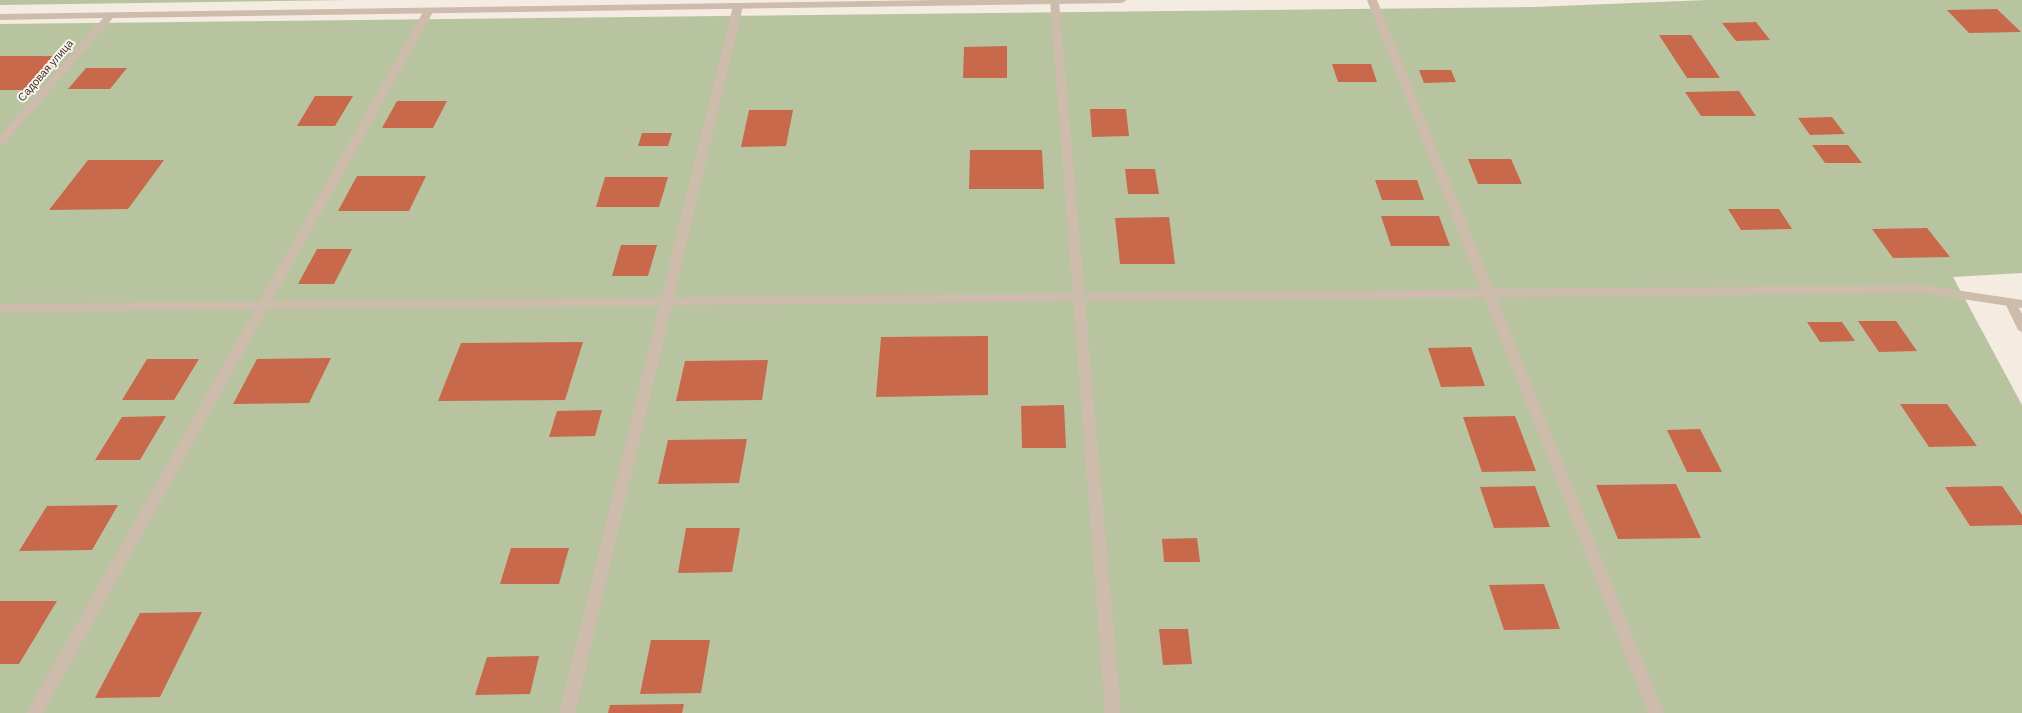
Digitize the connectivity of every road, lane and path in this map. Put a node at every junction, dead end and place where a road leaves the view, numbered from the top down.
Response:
1 (1122, 0) edge
2 (1372, 0) edge
3 (1054, 1) edge
4 (738, 6) junction
5 (428, 12) junction
6 (110, 16) junction
7 (0, 17) edge
8 (0, 142) edge
9 (1487, 293) junction
10 (1079, 297) junction
11 (667, 301) junction
12 (2016, 304) edge
13 (264, 305) junction
14 (0, 308) edge
15 (2022, 327) edge
16 (34, 713) edge
17 (567, 713) edge
18 (1113, 713) edge
19 (1656, 713) edge

1 - 3 street
2 - 9 street
3 - 4 street
3 - 10 street
4 - 5 street
4 - 11 street
5 - 6 street
5 - 13 street
6 - 7 street
6 - 8 street, Садовая улица
9 - 10 street
9 - 12 street
9 - 19 street
10 - 11 street
10 - 18 street
11 - 13 street
11 - 17 street
12 - 15 street
13 - 14 street
13 - 16 street

